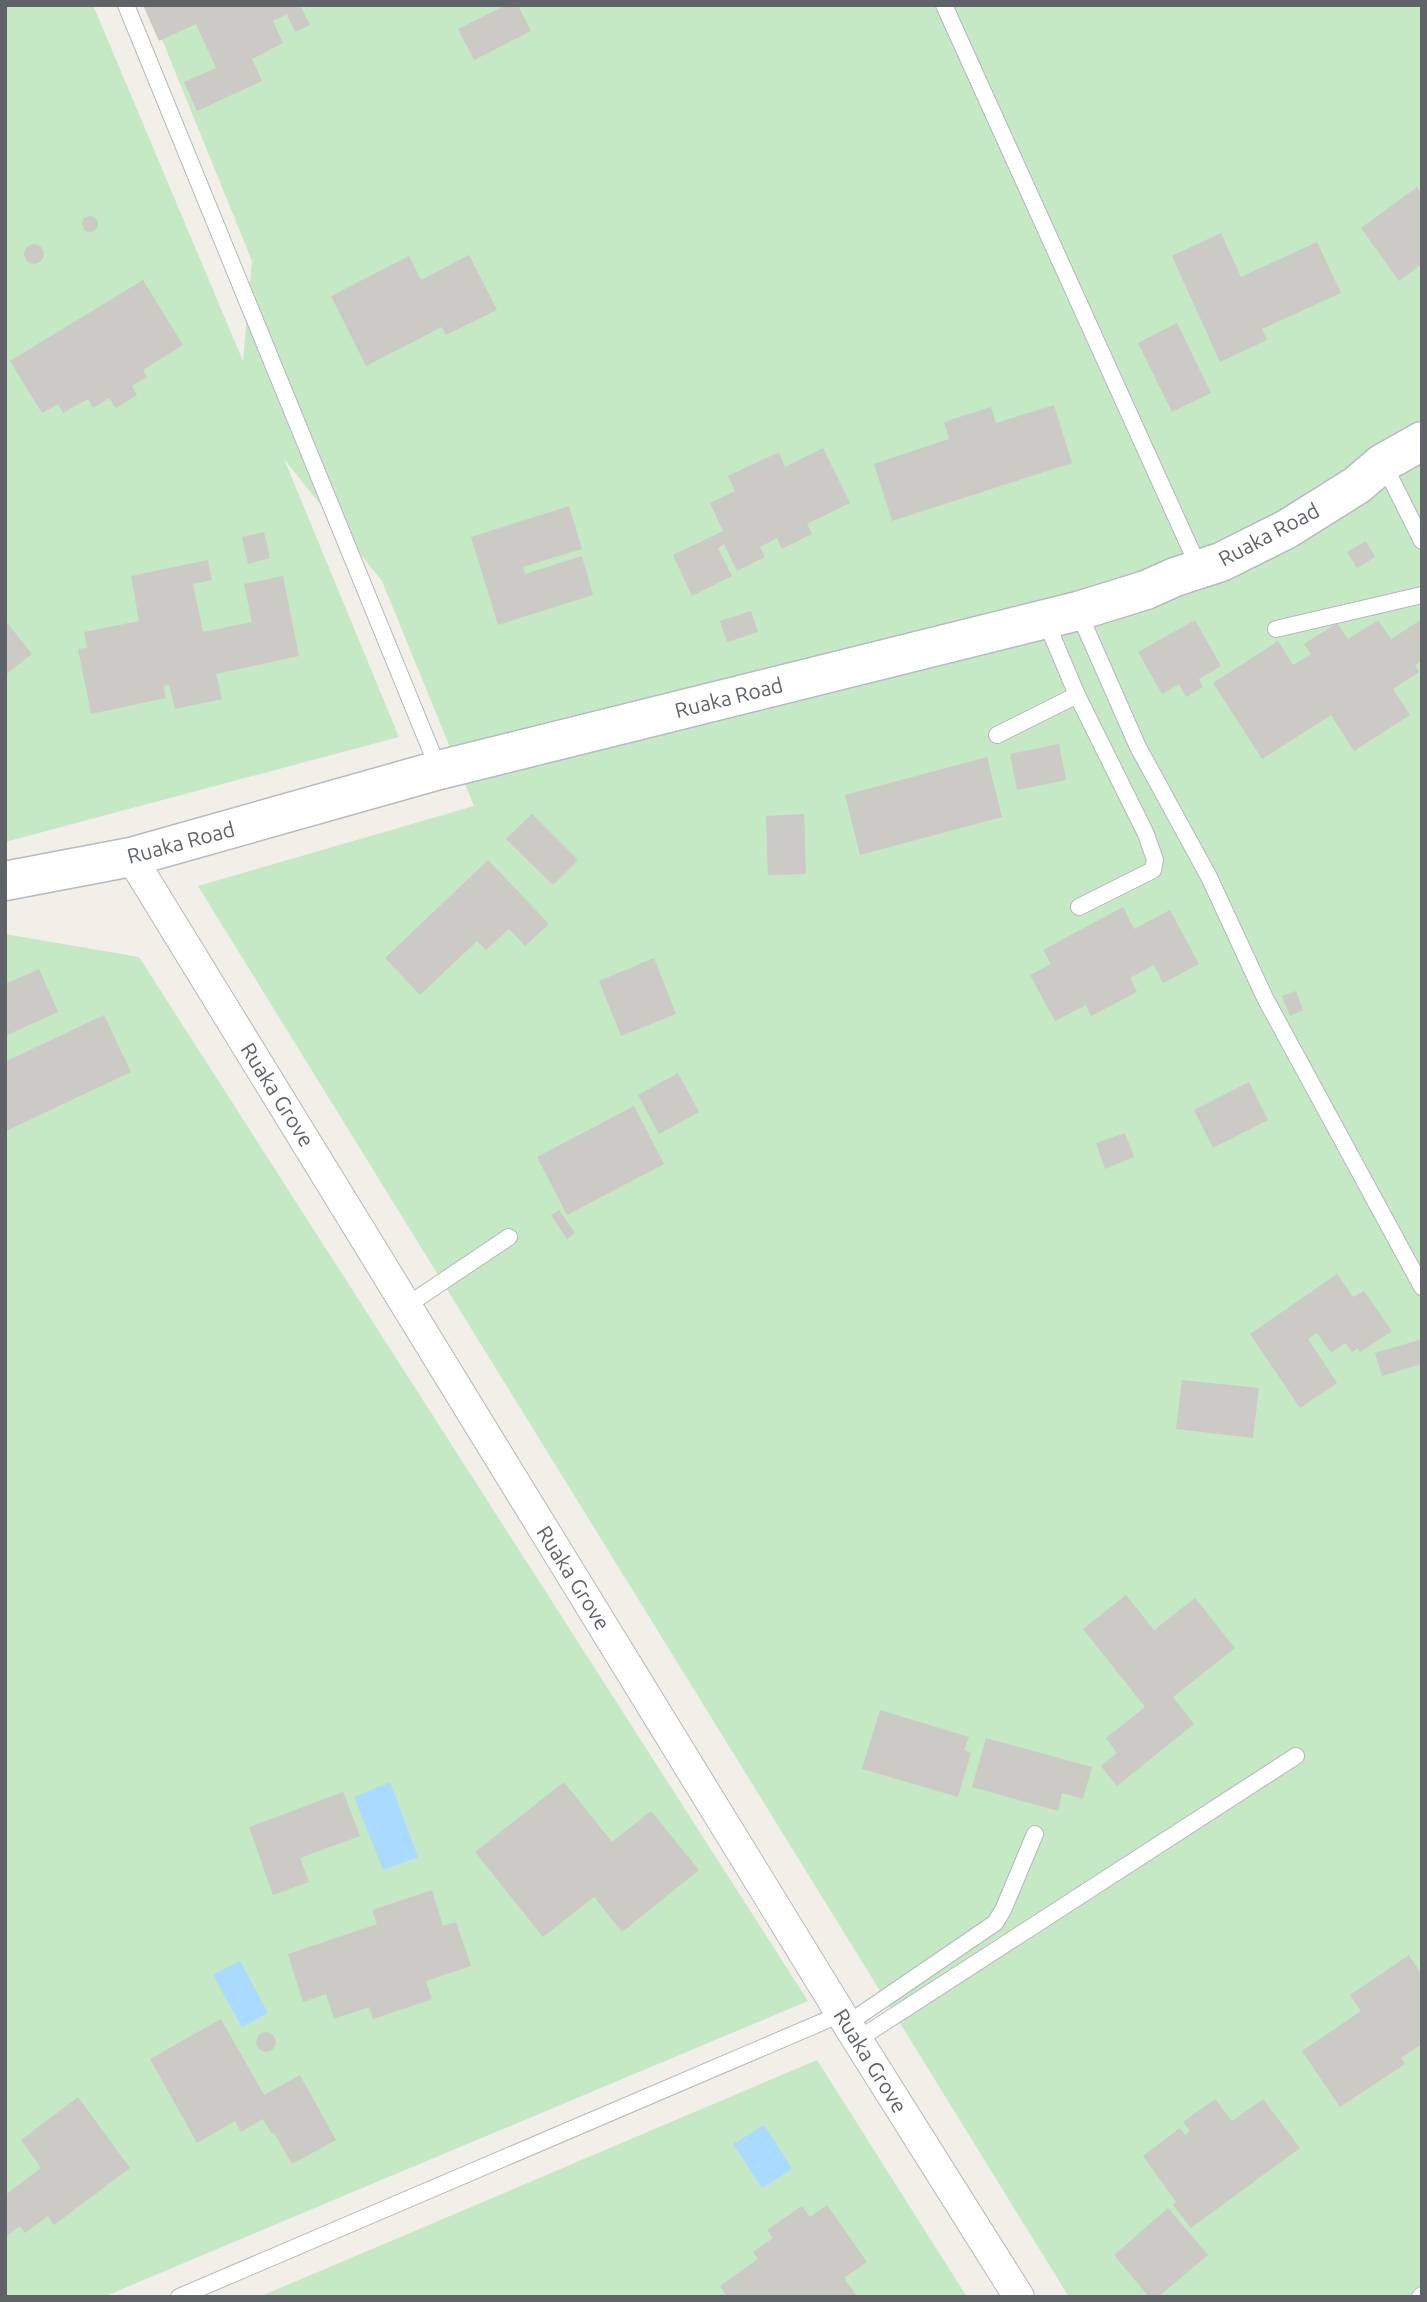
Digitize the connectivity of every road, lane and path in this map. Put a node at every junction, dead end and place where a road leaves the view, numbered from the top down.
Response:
1 (126, 5) edge
2 (944, 5) edge
3 (1408, 452) edge
4 (1422, 541) edge
5 (1200, 570) junction
6 (1422, 595) edge
7 (1062, 615) junction
8 (1276, 629) dead end
9 (1077, 695) junction
10 (997, 735) dead end
11 (439, 770) junction
12 (131, 857) junction
13 (5, 881) edge
14 (1079, 907) dead end
15 (509, 1237) dead end
16 (1422, 1287) edge
17 (406, 1306) junction
18 (1296, 1756) dead end
19 (1035, 1834) dead end
20 (848, 2026) junction
21 (179, 2297) edge
22 (1019, 2297) edge

1 - 11 lane
2 - 5 lane
3 - 4 lane
3 - 5 street, Ruaka Road
5 - 7 street, Ruaka Road
6 - 8 lane
7 - 9 lane
7 - 11 street, Ruaka Road
7 - 16 lane
9 - 10 lane
9 - 14 lane
11 - 12 street, Ruaka Road
12 - 13 street, Ruaka Road
12 - 17 street, Ruaka Grove
15 - 17 lane
17 - 20 street, Ruaka Grove
18 - 20 lane
19 - 20 lane
20 - 21 lane
20 - 22 street, Ruaka Grove

